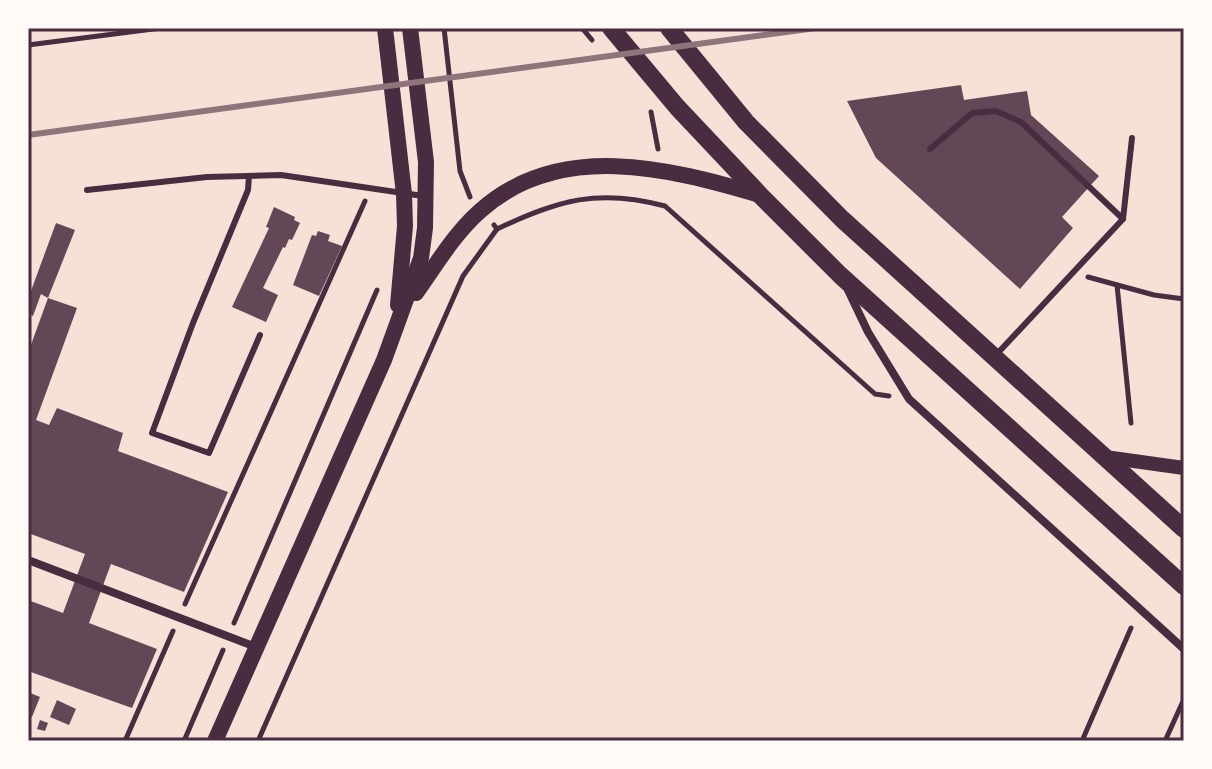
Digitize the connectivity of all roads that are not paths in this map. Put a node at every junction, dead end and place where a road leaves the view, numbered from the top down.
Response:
1 (385, 28) edge
2 (410, 28) edge
3 (611, 28) edge
4 (669, 28) edge
5 (1132, 138) dead end
6 (930, 149) dead end
7 (249, 176) junction
8 (87, 190) dead end
9 (404, 194) junction
10 (760, 195) junction
11 (427, 197) junction
12 (1123, 219) junction
13 (840, 275) junction
14 (397, 320) junction
15 (260, 335) dead end
16 (994, 357) junction
17 (1105, 457) junction
18 (1184, 468) edge
19 (1184, 529) edge
20 (28, 560) edge
21 (1184, 586) edge
22 (257, 647) junction
23 (1184, 649) edge
24 (215, 741) edge

1 - 9 main road
2 - 11 main road
3 - 10 main road
4 - 16 main road
5 - 12 lane
6 - 12 lane
7 - 8 lane
7 - 9 lane
7 - 15 lane
9 - 11 lane
9 - 14 main road
10 - 13 main road
10 - 14 main road
11 - 14 main road
12 - 16 lane
13 - 21 main road
13 - 23 street
14 - 22 main road
16 - 17 main road
17 - 18 street
17 - 19 main road
20 - 22 street
22 - 24 main road

